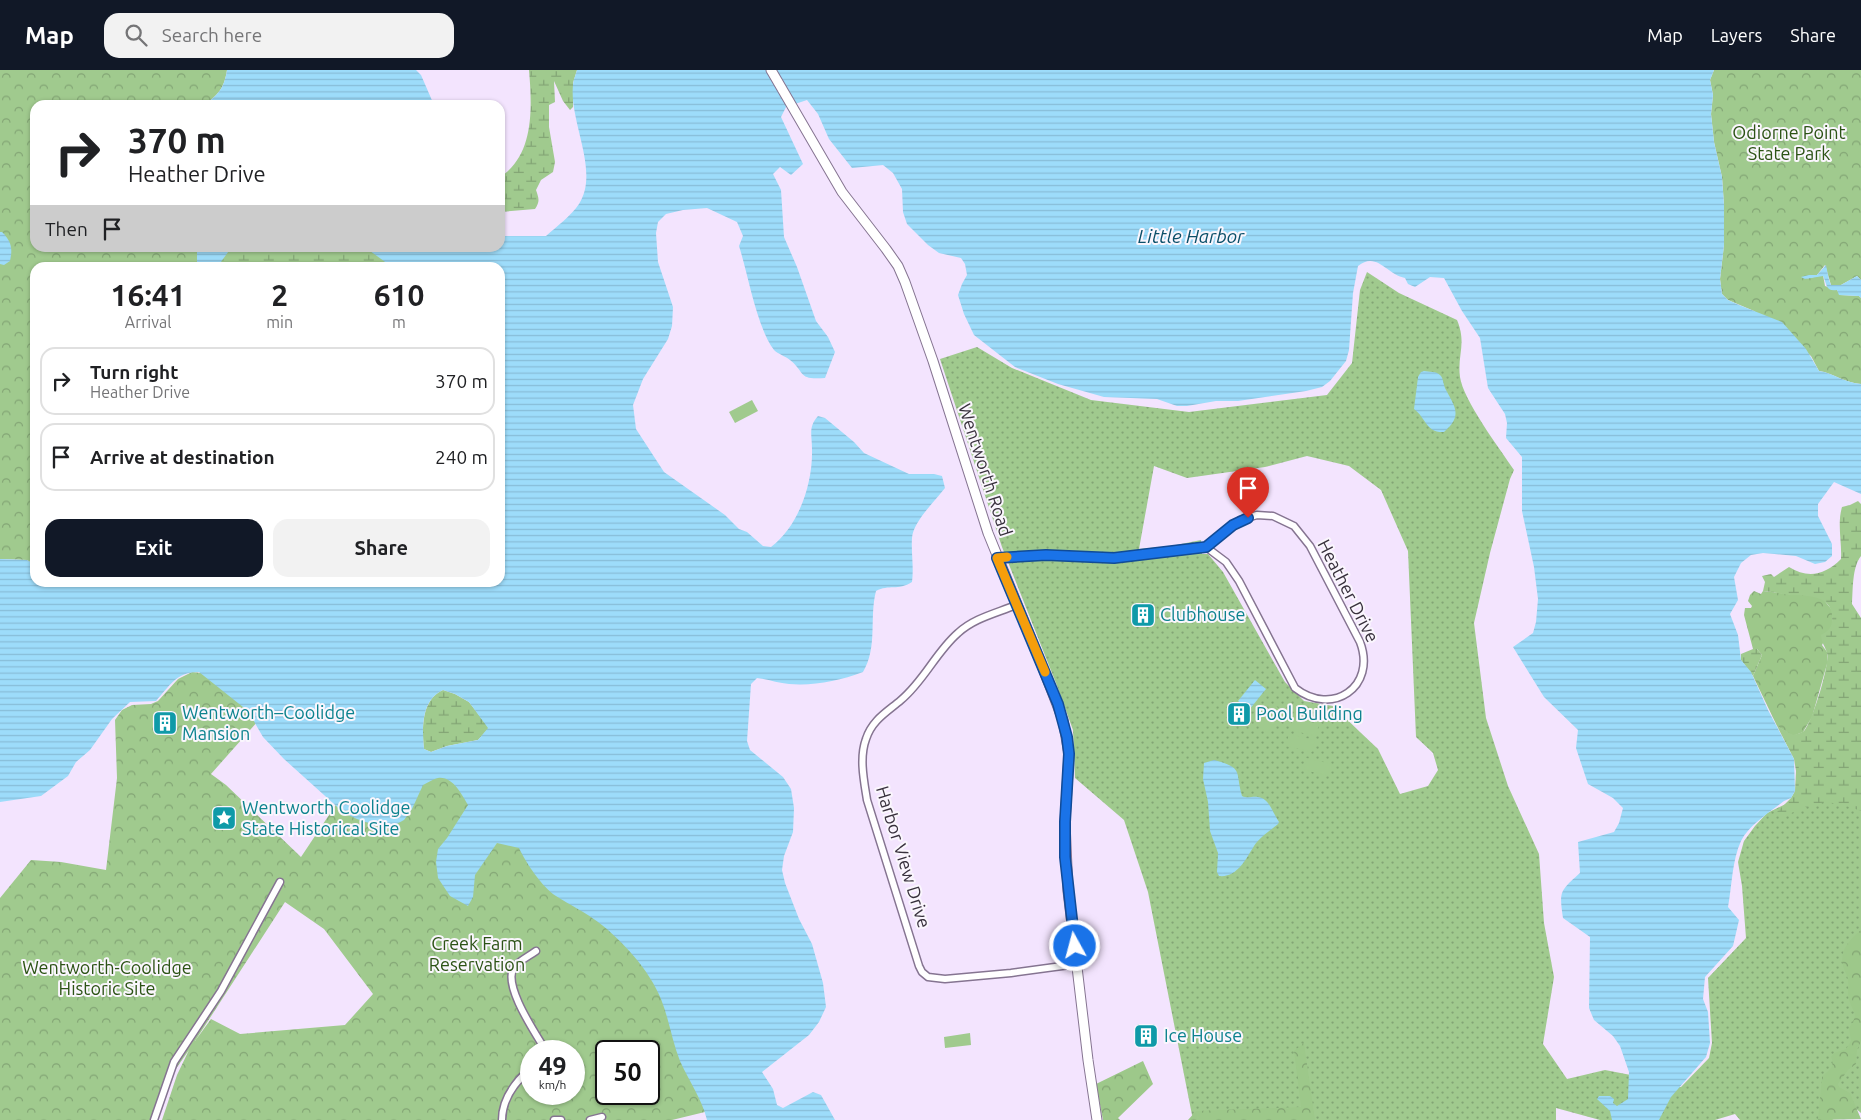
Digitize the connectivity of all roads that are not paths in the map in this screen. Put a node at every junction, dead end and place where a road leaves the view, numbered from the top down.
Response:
1 (771, 70) edge
2 (1206, 547) junction
3 (997, 558) junction
4 (1016, 605) junction
5 (280, 882) dead end
6 (536, 952) dead end
7 (1077, 964) junction
8 (540, 1040) edge
9 (520, 1079) edge
10 (602, 1117) dead end
11 (154, 1120) edge
12 (502, 1120) edge
13 (554, 1120) edge
14 (562, 1120) edge
15 (590, 1120) edge
16 (1097, 1120) edge

1 - 3 main road, Wentworth Road
2 - 2 street, Heather Drive
2 - 3 street
3 - 4 main road, Wentworth Road
4 - 7 main road, Wentworth Road
4 - 7 street, Harbor View Drive
5 - 11 street
6 - 8 street
7 - 16 main road, Wentworth Road
9 - 12 street
10 - 15 street
13 - 14 street

